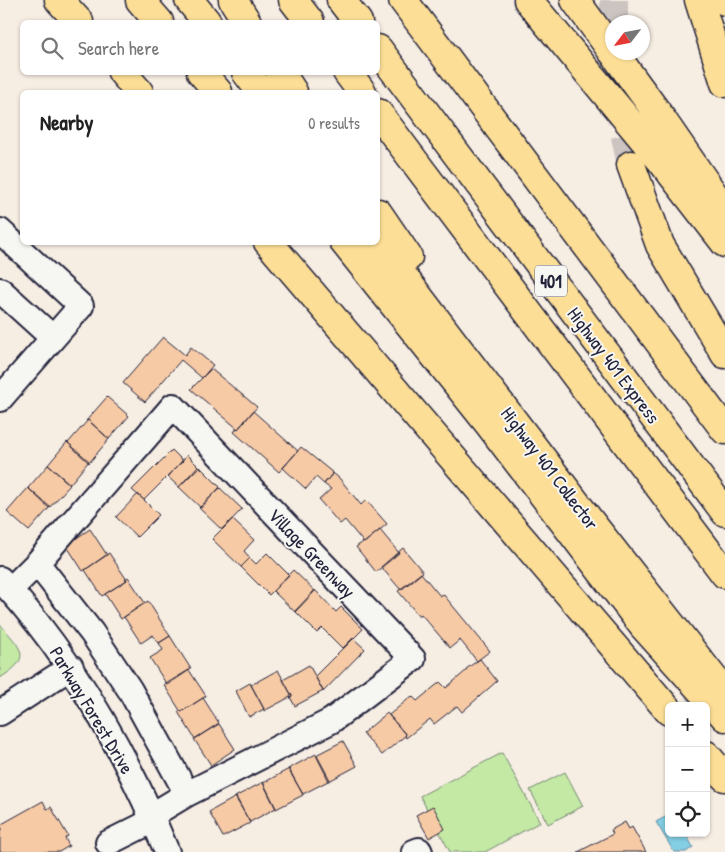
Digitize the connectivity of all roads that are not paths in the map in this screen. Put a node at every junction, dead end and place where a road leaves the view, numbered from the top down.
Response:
1 (59, 0) edge
2 (140, 0) edge
3 (190, 0) edge
4 (233, 0) edge
5 (293, 0) edge
6 (341, 0) edge
7 (404, 0) edge
8 (528, 0) edge
9 (575, 0) edge
10 (699, 0) edge
11 (77, 20) edge
12 (157, 20) edge
13 (205, 20) edge
14 (246, 20) edge
15 (308, 20) edge
16 (356, 20) edge
17 (605, 41) edge
18 (380, 52) edge
19 (619, 60) edge
20 (125, 75) edge
21 (204, 75) edge
22 (248, 75) edge
23 (282, 75) edge
24 (349, 75) edge
25 (725, 83) edge
26 (137, 90) edge
27 (216, 90) edge
28 (260, 90) edge
29 (292, 90) edge
30 (360, 90) edge
31 (380, 116) edge
32 (631, 165) tunnel mouth
33 (725, 212) edge
34 (380, 216) edge
35 (0, 231) edge
36 (725, 243) edge
37 (271, 245) edge
38 (346, 245) edge
39 (379, 245) edge
40 (0, 290) edge
41 (53, 338) junction
42 (725, 354) edge
43 (0, 400) edge
44 (725, 430) edge
45 (725, 512) edge
46 (589, 520) junction
47 (37, 563) junction
48 (725, 574) edge
49 (5, 584) edge
50 (71, 667) junction
51 (725, 693) edge
52 (665, 706) edge
53 (0, 713) edge
54 (725, 717) edge
55 (710, 760) edge
56 (725, 777) edge
57 (187, 794) junction
58 (152, 815) junction
59 (108, 843) dead end
60 (167, 852) edge
61 (414, 852) edge
62 (420, 852) edge

1 - 11 highway
2 - 12 highway
3 - 13 highway
4 - 14 highway
5 - 15 highway
6 - 16 highway
7 - 44 highway, 401
8 - 36 highway
9 - 17 highway
10 - 25 highway
18 - 45 highway, Highway 401 Express / 401
19 - 33 highway
20 - 26 highway
21 - 27 highway
22 - 28 highway
23 - 29 highway
24 - 30 highway
31 - 48 highway
32 - 42 highway
34 - 46 highway
35 - 41 street
37 - 52 highway
38 - 54 highway
39 - 46 highway, Highway 401 Collector
40 - 41 street
41 - 43 street
46 - 51 highway, Highway 401 Collector
47 - 49 street, Village Greenway
47 - 57 street
47 - 57 street, Village Greenway
49 - 50 street, Parkway Forest Drive
50 - 53 street
50 - 58 street, Parkway Forest Drive
55 - 56 highway
57 - 58 street, Village Greenway
58 - 59 street, Village Greenway
58 - 60 street, Parkway Forest Drive
61 - 62 street

